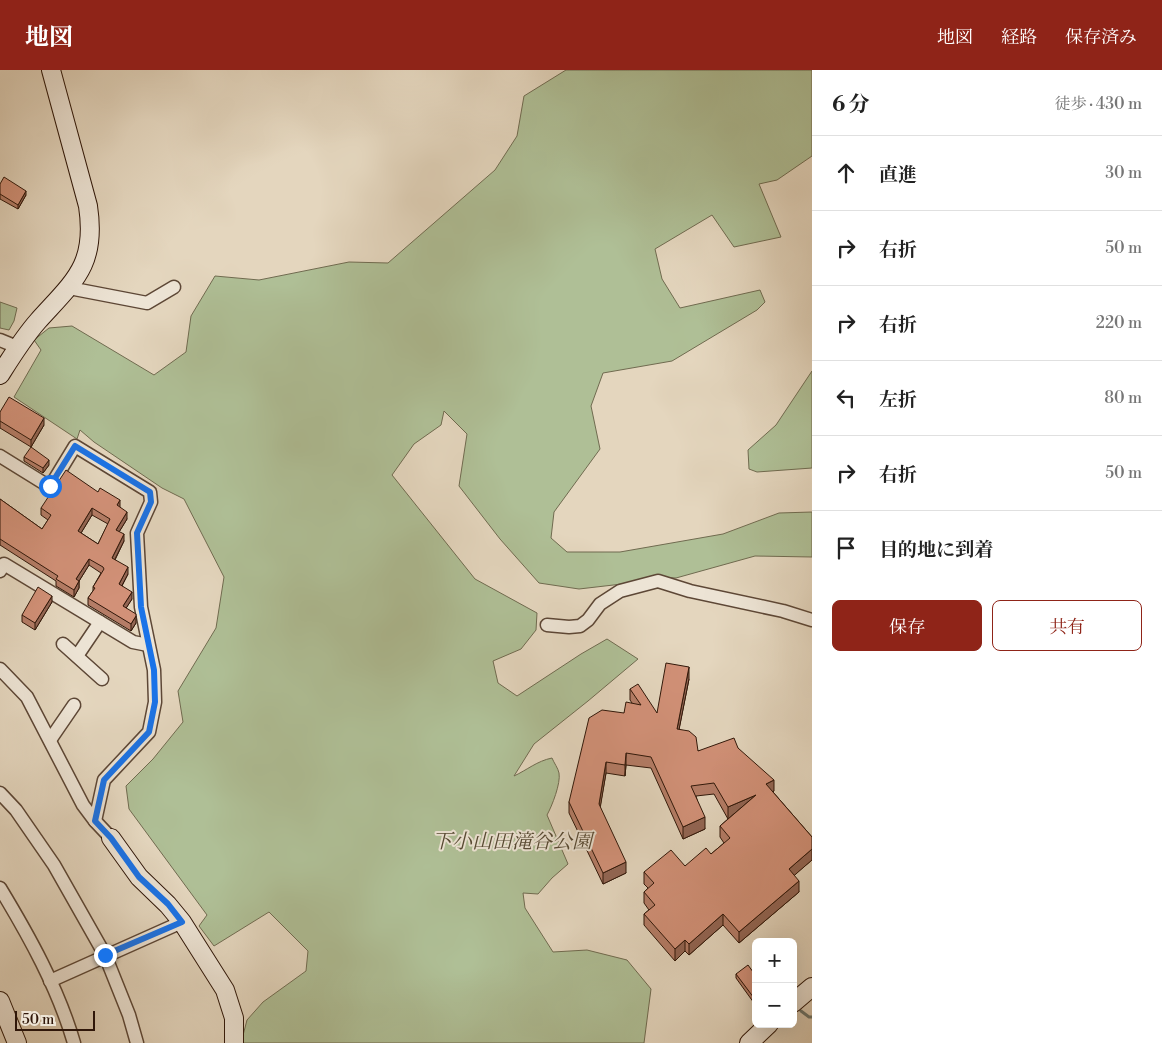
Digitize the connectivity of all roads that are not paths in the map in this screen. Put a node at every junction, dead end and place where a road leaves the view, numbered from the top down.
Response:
1 (51, 70) edge
2 (69, 288) junction
3 (174, 288) dead end
4 (0, 340) edge
5 (21, 342) junction
6 (0, 375) edge
7 (0, 456) edge
8 (0, 571) edge
9 (812, 620) edge
10 (100, 622) junction
11 (547, 625) dead end
12 (63, 644) dead end
13 (148, 645) junction
14 (77, 656) junction
15 (0, 669) edge
16 (102, 679) dead end
17 (74, 705) dead end
18 (50, 740) junction
19 (0, 793) edge
20 (95, 821) junction
21 (111, 838) joint
22 (0, 888) edge
23 (182, 922) junction
24 (105, 955) junction
25 (50, 980) junction
26 (812, 987) edge
27 (797, 1000) edge
28 (0, 1001) edge
29 (765, 1028) edge
30 (17, 1043) edge
31 (74, 1043) edge
32 (137, 1043) edge
33 (234, 1043) edge
34 (749, 1043) edge

1 - 2 street
2 - 3 street
2 - 5 street
4 - 5 street
5 - 6 street
7 - 13 street
8 - 10 street
9 - 11 street
10 - 13 street
10 - 14 street
12 - 14 street
13 - 20 street
14 - 16 street
15 - 18 street
17 - 18 street
18 - 20 street
19 - 24 street
20 - 21 street
21 - 23 street
22 - 25 street
23 - 24 street
23 - 33 street
24 - 25 street
24 - 32 street
25 - 31 street
26 - 27 street
28 - 30 street
29 - 34 street

